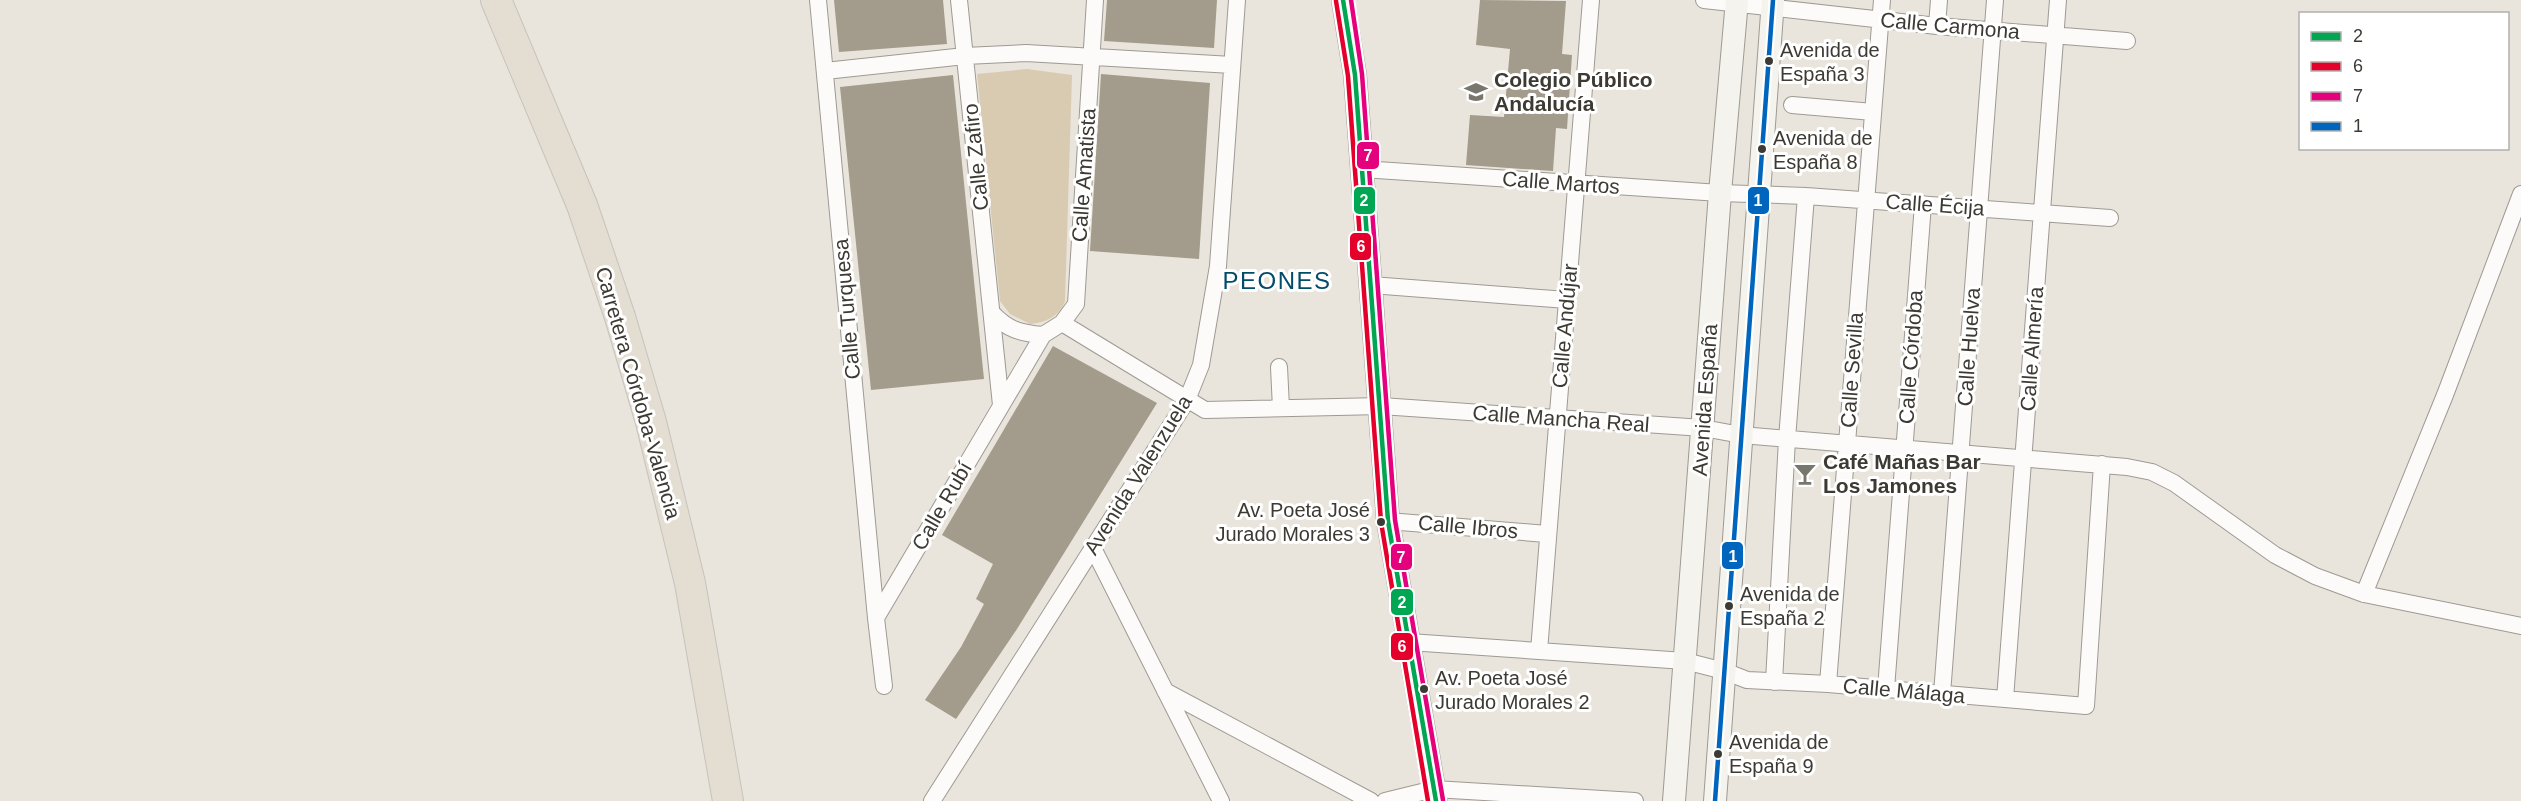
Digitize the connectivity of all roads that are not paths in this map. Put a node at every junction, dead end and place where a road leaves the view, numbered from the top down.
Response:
1 (496, 0) edge
2 (818, 0) edge
3 (959, 0) edge
4 (1095, 0) edge
5 (1237, 0) edge
6 (1343, 0) edge
7 (1591, 0) edge
8 (1704, 0) edge
9 (1882, 0) edge
10 (1939, 0) edge
11 (1995, 0) edge
12 (2058, 0) edge
13 (1737, 1) edge
14 (1773, 4) edge
15 (1822, 7) edge
16 (1881, 19) junction
17 (1937, 26) junction
18 (1993, 31) junction
19 (2056, 35) junction
20 (2127, 41) dead end
21 (965, 56) junction
22 (1092, 56) junction
23 (1232, 65) junction
24 (825, 71) junction
25 (1792, 105) dead end
26 (1873, 112) junction
27 (1362, 169) junction
28 (1576, 184) junction
29 (1720, 193) junction
30 (1760, 194) junction
31 (2521, 194) edge
32 (1806, 196) junction
33 (1866, 200) junction
34 (1923, 204) junction
35 (1979, 208) junction
36 (2042, 213) junction
37 (2110, 218) dead end
38 (1371, 285) junction
39 (1567, 300) junction
40 (992, 313) junction
41 (1062, 323) junction
42 (1043, 335) junction
43 (1279, 368) dead end
44 (1187, 400) junction
45 (1001, 405) junction
46 (1381, 406) junction
47 (1281, 408) junction
48 (1557, 418) junction
49 (1703, 428) junction
50 (1742, 435) junction
51 (1787, 439) junction
52 (1847, 444) junction
53 (1904, 448) junction
54 (1961, 453) junction
55 (2023, 458) junction
56 (2102, 464) junction
57 (1388, 521) junction
58 (1547, 534) junction
59 (1093, 548) junction
60 (2364, 594) junction
61 (876, 618) junction
62 (2521, 626) edge
63 (1409, 642) junction
64 (1539, 651) junction
65 (1685, 661) junction
66 (1724, 671) junction
67 (1774, 682) junction
68 (1828, 684) junction
69 (884, 686) dead end
70 (1886, 689) junction
71 (1165, 691) junction
72 (1942, 694) junction
73 (2005, 699) junction
74 (1435, 795) edge
75 (1533, 798) edge
76 (728, 801) edge
77 (932, 801) edge
78 (1221, 801) edge
79 (1371, 801) edge
80 (1385, 801) edge
81 (1635, 801) edge
82 (1674, 801) edge
83 (1715, 801) edge

1 - 76 highway, Carretera Córdoba-Valencia
2 - 24 street, Calle Turquesa
3 - 21 street, Calle Zafiro
4 - 22 street, Calle Amatista
5 - 23 street, Avenida Valenzuela
6 - 27 main road
7 - 28 street, Calle Andújar
8 - 13 street, Calle Carmona
9 - 16 street, Calle Sevilla
10 - 17 street
11 - 18 street, Calle Huelva
12 - 19 street, Calle Almería
13 - 14 street, Calle Carmona
13 - 29 main road, Avenida España
14 - 15 street, Calle Carmona
14 - 30 main road, Avenida España
15 - 16 street, Calle Carmona
16 - 17 street, Calle Carmona
16 - 26 street, Calle Sevilla
17 - 18 street, Calle Carmona
18 - 19 street, Calle Carmona
18 - 35 street, Calle Huelva
19 - 20 street, Calle Carmona
19 - 36 street, Calle Almería
21 - 22 street
21 - 24 street
21 - 40 street, Calle Zafiro
22 - 23 street
22 - 41 street, Calle Amatista
23 - 44 street, Avenida Valenzuela
24 - 61 street, Calle Turquesa
25 - 26 street
26 - 33 street, Calle Sevilla
27 - 28 street, Calle Martos
27 - 38 main road
28 - 29 street, Calle Martos
28 - 39 street, Calle Andújar
29 - 30 street, Calle Martos
29 - 49 main road, Avenida España
30 - 32 street, Calle Écija
30 - 50 main road, Avenida España
31 - 60 street
32 - 33 street, Calle Écija
32 - 51 street
33 - 34 street, Calle Écija
33 - 52 street, Calle Sevilla
34 - 35 street, Calle Écija
34 - 53 street, Calle Córdoba
35 - 36 street, Calle Écija
35 - 54 street, Calle Huelva
36 - 37 street, Calle Écija
36 - 55 street, Calle Almería
38 - 39 street
38 - 46 main road
39 - 48 street, Calle Andújar
40 - 42 street
40 - 45 street, Calle Zafiro
41 - 42 street, Calle Amatista
41 - 44 street, Calle Mancha Real
42 - 45 street, Calle Rubí
43 - 47 street
44 - 47 street, Calle Mancha Real
44 - 59 street, Avenida Valenzuela
45 - 61 street, Calle Rubí
46 - 47 street, Calle Mancha Real
46 - 48 street, Calle Mancha Real
46 - 57 main road
48 - 49 street, Calle Mancha Real
48 - 58 street, Calle Andújar
49 - 50 street, Calle Mancha Real
49 - 65 main road, Avenida España
50 - 51 street, Calle Mancha Real
50 - 66 main road, Avenida España
51 - 52 street, Calle Mancha Real
51 - 67 street
52 - 53 street, Calle Mancha Real
52 - 68 street, Calle Sevilla
53 - 54 street, Calle Mancha Real
53 - 70 street, Calle Córdoba
54 - 55 street, Calle Mancha Real
54 - 72 street, Calle Huelva
55 - 56 street, Calle Mancha Real
55 - 73 street, Calle Almería
56 - 60 street, Calle Mancha Real
56 - 73 street, Calle Málaga
57 - 58 street, Calle Ibros
57 - 63 main road
58 - 64 street, Calle Andújar
59 - 71 street
59 - 77 street, Avenida Valenzuela
60 - 62 street, Calle Mancha Real
61 - 69 street
63 - 64 street, Calle Málaga
63 - 74 main road
64 - 65 street, Calle Málaga
65 - 66 street, Calle Málaga
65 - 82 main road, Avenida España
66 - 67 street, Calle Málaga
66 - 83 main road, Avenida España
67 - 68 street, Calle Málaga
68 - 70 street, Calle Málaga
70 - 72 street, Calle Málaga
71 - 78 street
71 - 79 street
72 - 73 street, Calle Málaga
74 - 75 street
74 - 80 street
75 - 81 street

